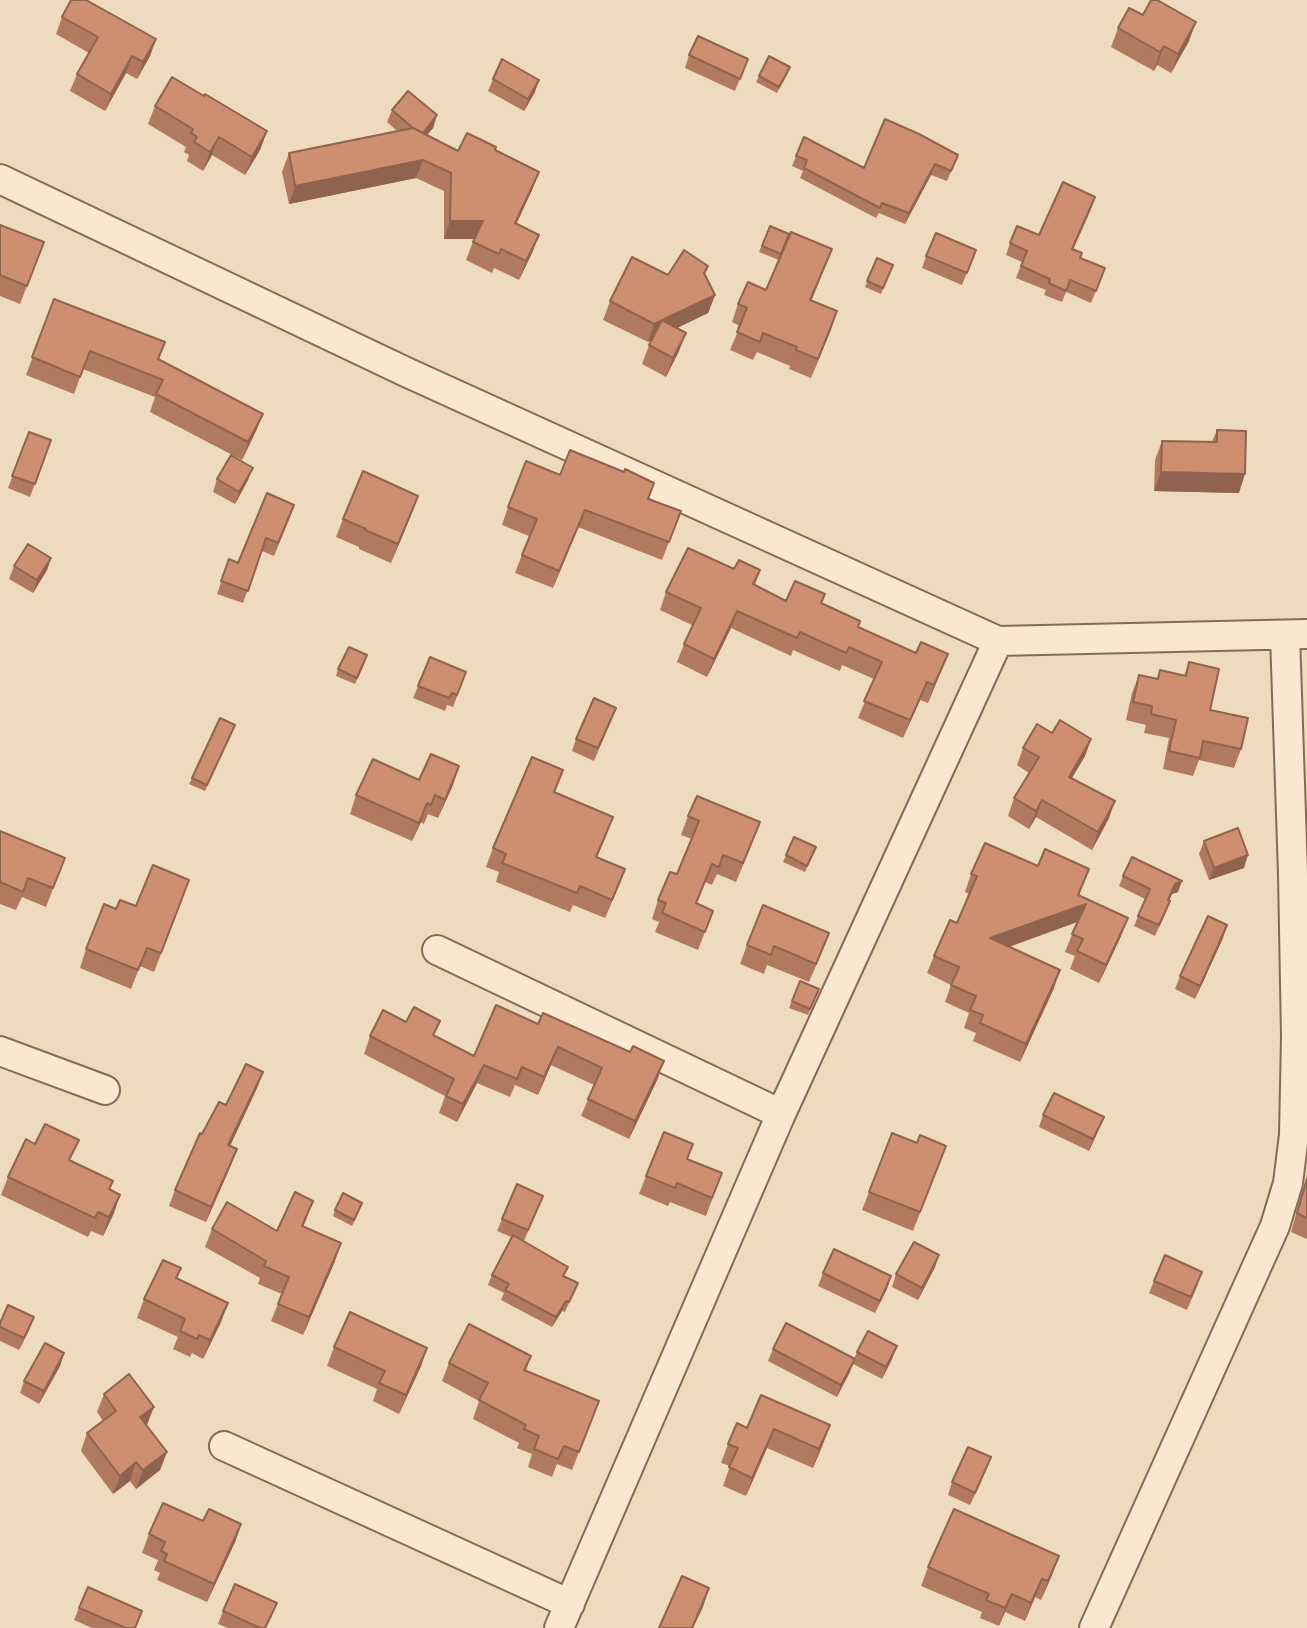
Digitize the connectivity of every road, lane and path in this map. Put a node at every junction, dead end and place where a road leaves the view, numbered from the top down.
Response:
1 (0, 179) edge
2 (1296, 634) edge
3 (998, 641) junction
4 (437, 950) dead end
5 (0, 1051) edge
6 (105, 1090) dead end
7 (781, 1114) junction
8 (224, 1446) dead end
9 (564, 1616) edge
10 (1094, 1628) edge

1 - 3 street
2 - 3 street
2 - 10 street
3 - 7 street
4 - 7 street
5 - 6 street
7 - 9 street
8 - 9 street

